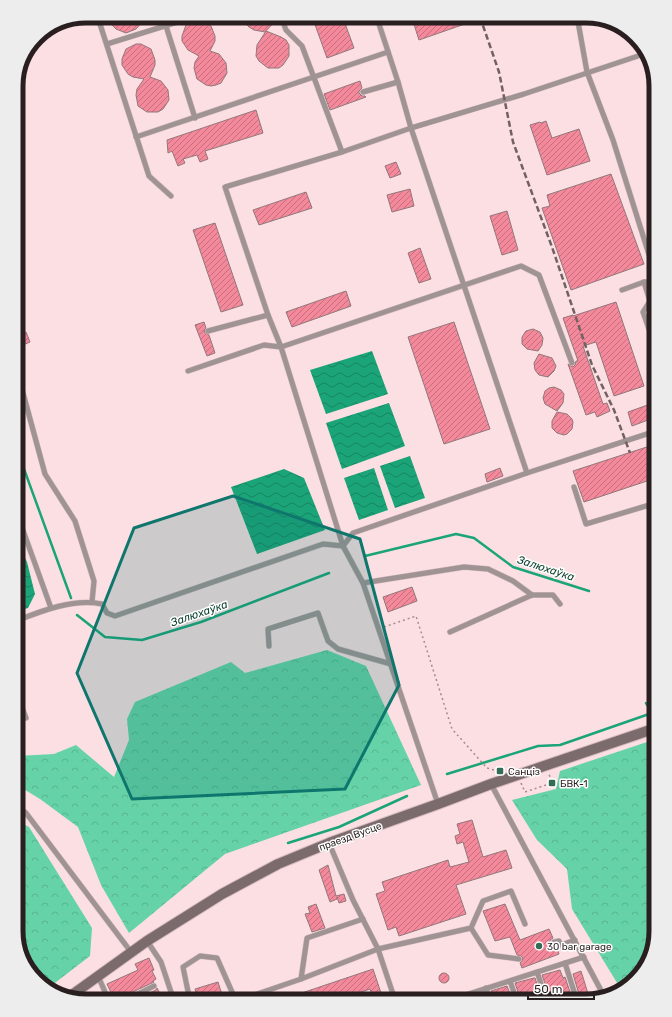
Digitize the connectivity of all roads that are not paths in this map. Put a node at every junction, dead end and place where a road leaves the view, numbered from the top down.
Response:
1 (100, 23) edge
2 (175, 23) edge
3 (283, 23) edge
4 (379, 23) edge
5 (578, 23) edge
6 (166, 26) junction
7 (107, 44) junction
8 (388, 52) junction
9 (641, 55) edge
10 (587, 72) junction
11 (314, 78) junction
12 (398, 82) junction
13 (363, 92) dead end
14 (195, 118) junction
15 (411, 128) junction
16 (136, 137) junction
17 (342, 152) junction
18 (171, 196) dead end
19 (649, 254) edge
20 (644, 282) junction
21 (649, 282) edge
22 (463, 286) junction
23 (622, 290) dead end
24 (649, 298) edge
25 (649, 303) edge
26 (268, 315) junction
27 (649, 329) edge
28 (208, 331) dead end
29 (281, 347) junction
30 (572, 363) dead end
31 (188, 371) dead end
32 (23, 393) edge
33 (649, 433) edge
34 (527, 473) junction
35 (574, 487) dead end
36 (649, 505) edge
37 (23, 530) edge
38 (343, 546) junction
39 (363, 583) junction
40 (532, 594) junction
41 (92, 602) junction
42 (560, 604) dead end
43 (51, 608) junction
44 (23, 618) edge
45 (450, 632) dead end
46 (269, 646) dead end
47 (391, 664) junction
48 (23, 710) edge
49 (26, 718) dead end
50 (649, 730) edge
51 (491, 784) junction
52 (438, 804) junction
53 (23, 810) edge
54 (329, 843) junction
55 (363, 919) junction
56 (525, 924) dead end
57 (471, 928) junction
58 (575, 940) junction
59 (147, 941) junction
60 (554, 942) dead end
61 (378, 949) junction
62 (131, 952) junction
63 (584, 957) junction
64 (519, 958) dead end
65 (565, 963) junction
66 (537, 972) junction
67 (98, 976) junction
68 (301, 979) junction
69 (510, 981) junction
70 (154, 986) dead end
71 (486, 988) junction
72 (602, 992) edge
73 (74, 993) edge
74 (106, 994) edge
75 (138, 994) edge
76 (172, 994) edge
77 (189, 994) edge
78 (234, 994) edge
79 (257, 994) edge
80 (393, 994) edge
81 (471, 994) edge
82 (488, 994) edge
83 (515, 994) edge
84 (545, 994) edge
85 (575, 994) edge

1 - 7 lane
2 - 6 lane
3 - 11 lane
4 - 8 lane
5 - 10 lane
6 - 7 lane
6 - 14 lane
7 - 16 lane
8 - 11 lane
8 - 12 lane
9 - 10 lane
10 - 15 lane
10 - 19 lane
11 - 14 lane
11 - 17 lane
12 - 13 lane
12 - 15 lane
14 - 16 lane
15 - 17 lane
15 - 22 lane
16 - 18 lane
17 - 26 lane
20 - 21 lane
20 - 23 lane
20 - 24 lane
22 - 29 lane
22 - 30 lane
22 - 34 lane
25 - 27 lane
26 - 28 lane
26 - 29 lane
29 - 31 lane
29 - 38 lane
32 - 41 lane
33 - 34 lane
34 - 38 lane
35 - 36 lane
37 - 43 lane
38 - 39 lane
38 - 41 lane
39 - 40 lane
39 - 47 lane
40 - 42 lane
40 - 45 lane
41 - 43 lane
43 - 44 lane
46 - 47 lane
47 - 52 lane
48 - 49 lane
50 - 51 street, праезд Вусце
51 - 52 street, праезд Вусце
51 - 58 lane
52 - 54 street, праезд Вусце
53 - 62 lane
54 - 55 lane
54 - 59 street, праезд Вусце
55 - 61 lane
55 - 68 lane
56 - 57 lane
57 - 61 lane
57 - 64 lane
58 - 60 lane
58 - 63 lane
59 - 62 street, праезд Вусце
59 - 76 lane
61 - 68 lane
61 - 80 lane
62 - 67 street, праезд Вусце
63 - 65 lane
63 - 72 lane
65 - 66 lane
65 - 85 lane
66 - 69 lane
66 - 84 lane
67 - 73 street, праезд Вусце
67 - 74 lane
68 - 79 lane
69 - 71 lane
69 - 83 lane
70 - 75 lane
71 - 81 lane
71 - 82 lane
77 - 78 lane

